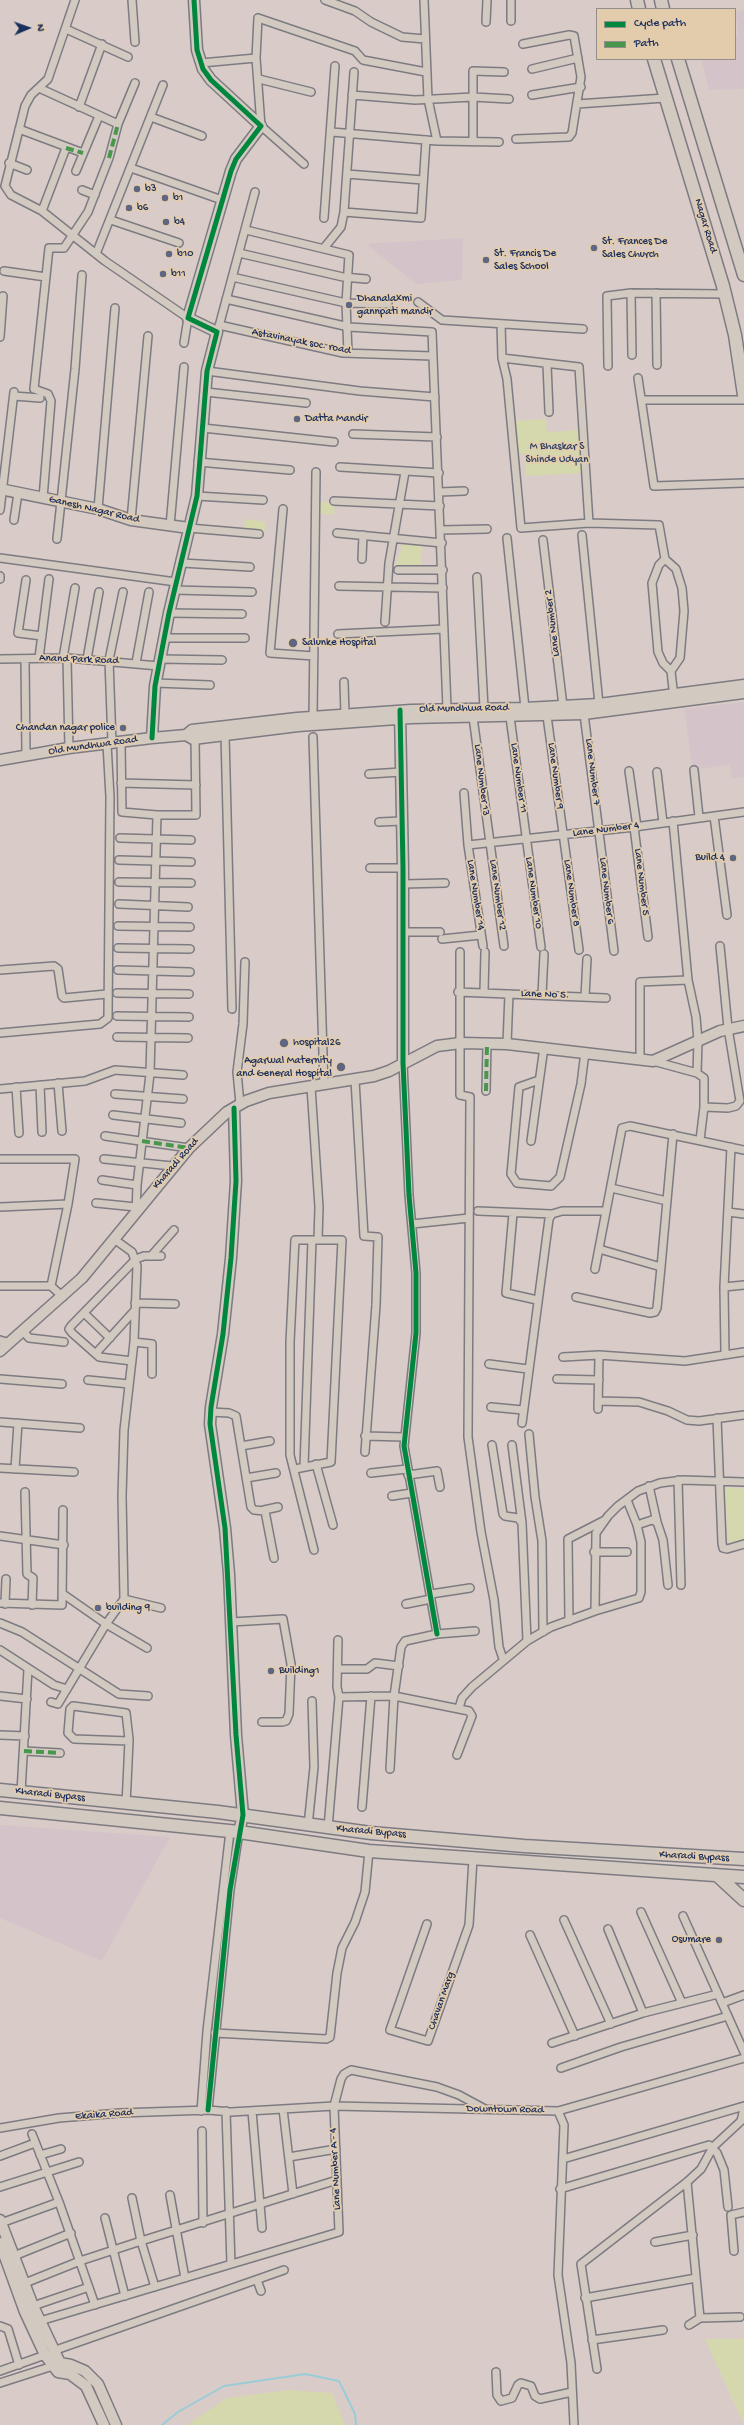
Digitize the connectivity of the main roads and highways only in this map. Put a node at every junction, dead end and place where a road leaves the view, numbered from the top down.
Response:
1 (654, 60) edge
2 (678, 60) edge
3 (744, 275) edge
4 (744, 395) edge
5 (0, 1790) edge
6 (0, 1808) edge
7 (744, 1857) edge
8 (744, 1871) edge
9 (718, 1876) junction
10 (744, 1877) edge
11 (744, 1900) edge

1 - 4 highway, Nagar Road
2 - 3 highway, Nagar Road
5 - 7 highway, Kharadi Bypass
6 - 9 highway, Kharadi Bypass
7 - 8 highway
9 - 10 highway, Kharadi Bypass
9 - 11 highway

